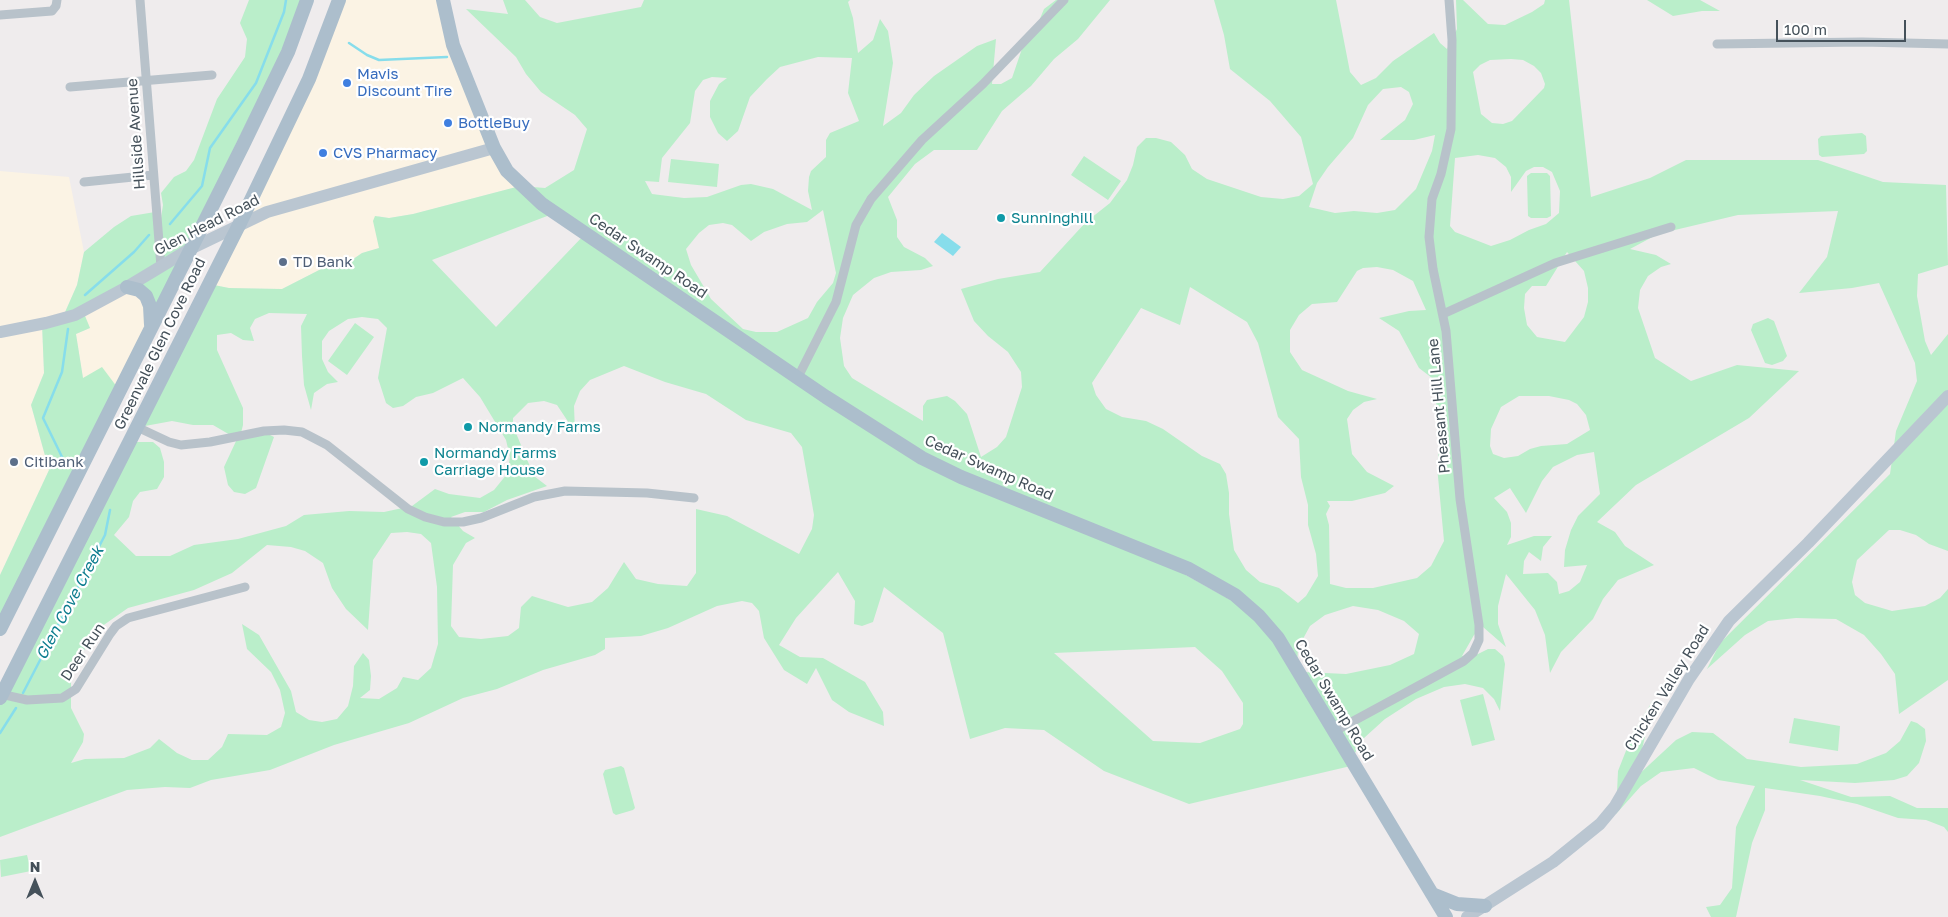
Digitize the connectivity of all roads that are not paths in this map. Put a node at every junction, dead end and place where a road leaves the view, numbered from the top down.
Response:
1 (56, 0) edge
2 (140, 0) edge
3 (308, 0) edge
4 (339, 0) edge
5 (444, 0) edge
6 (1064, 0) edge
7 (1448, 0) edge
8 (0, 15) edge
9 (1717, 44) dead end
10 (1948, 44) edge
11 (212, 75) dead end
12 (146, 79) junction
13 (70, 87) dead end
14 (494, 148) junction
15 (153, 175) junction
16 (84, 182) dead end
17 (238, 225) junction
18 (1671, 227) dead end
19 (190, 249) junction
20 (161, 267) junction
21 (127, 287) junction
22 (1443, 314) junction
23 (151, 329) junction
24 (0, 332) edge
25 (798, 377) junction
26 (1948, 396) edge
27 (137, 427) junction
28 (694, 498) dead end
29 (245, 587) dead end
30 (0, 629) edge
31 (1, 695) edge
32 (1335, 731) junction
33 (1432, 894) junction
34 (1485, 906) junction
35 (1446, 917) edge
36 (1467, 917) edge

1 - 8 street
2 - 12 street, Hillside Avenue
3 - 19 main road, Greenvale Glen Cove Road
4 - 17 main road, Greenvale Glen Cove Road
5 - 14 main road, Cedar Swamp Road
6 - 25 street
7 - 22 street, Pheasant Hill Lane
9 - 10 street
11 - 12 street
12 - 13 street
12 - 15 street, Hillside Avenue
14 - 17 main road, Glen Head Road
14 - 25 main road, Cedar Swamp Road
15 - 16 street
15 - 20 street, Hillside Avenue
17 - 19 main road, Glen Head Road
17 - 27 main road, Greenvale Glen Cove Road
18 - 22 street
19 - 20 main road, Glen Head Road
19 - 23 main road, Greenvale Glen Cove Road
20 - 21 main road, Glen Head Road
21 - 23 main road
21 - 24 main road, Glen Head Road
22 - 32 street, Pheasant Hill Lane
23 - 30 main road, Greenvale Glen Cove Road
25 - 32 main road, Cedar Swamp Road
26 - 34 main road, Chicken Valley Road
27 - 28 street
27 - 31 main road, Greenvale Glen Cove Road
29 - 31 street, Deer Run
32 - 33 main road, Cedar Swamp Road
33 - 34 main road
33 - 35 main road, Cedar Swamp Road
34 - 36 main road, Chicken Valley Road

